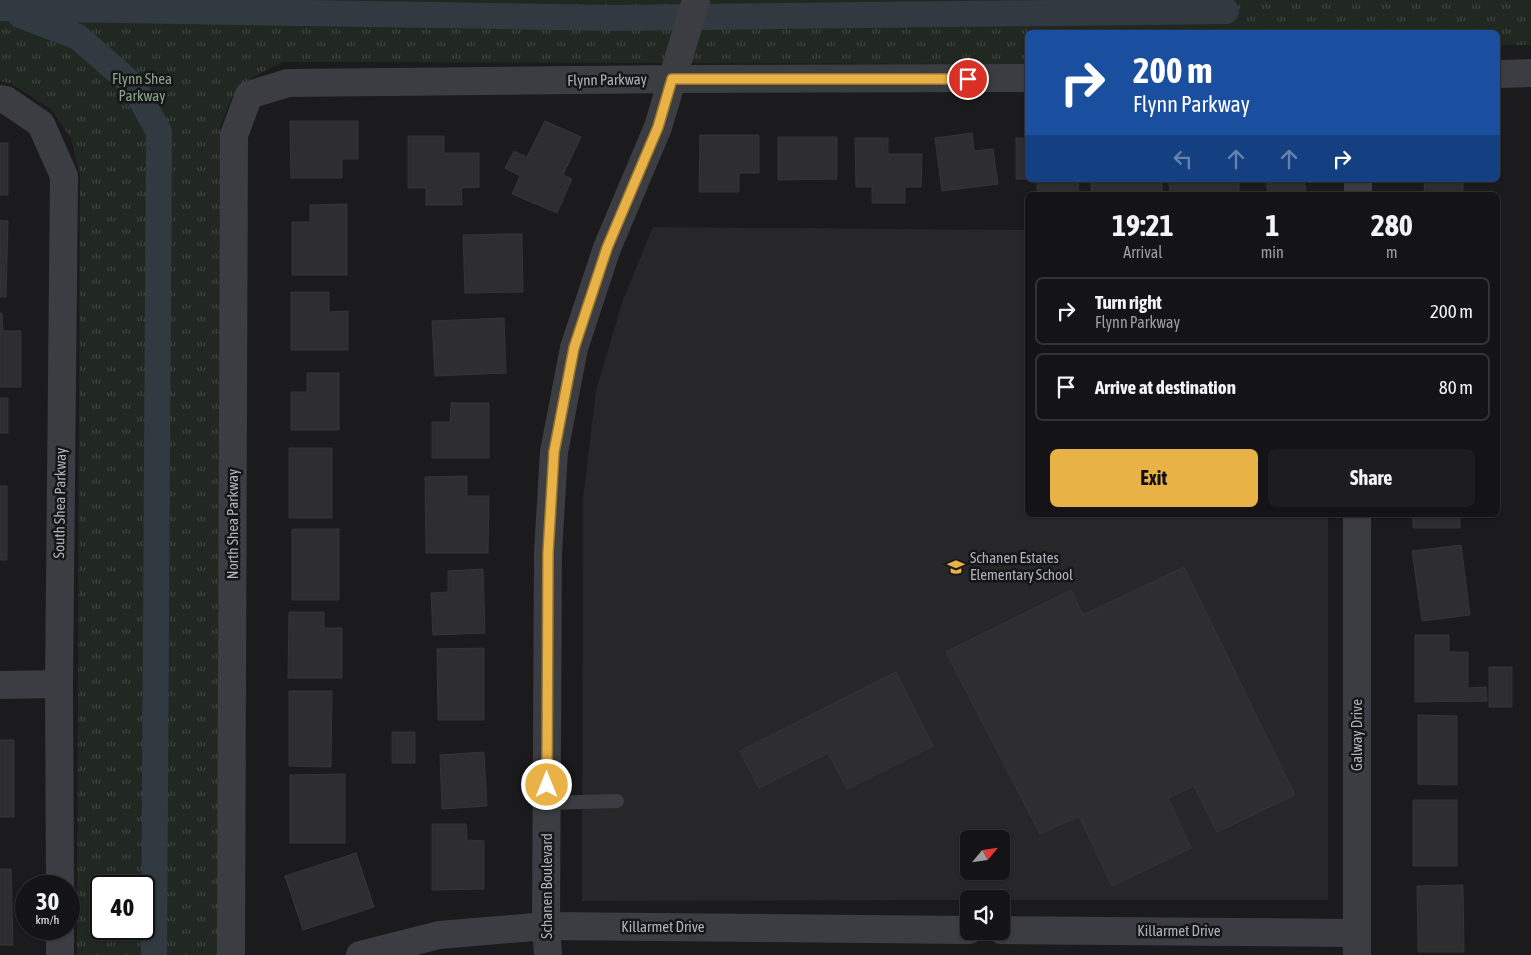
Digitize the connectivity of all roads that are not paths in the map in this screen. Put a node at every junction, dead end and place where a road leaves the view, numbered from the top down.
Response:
1 (696, 0) edge
2 (1531, 73) edge
3 (1500, 74) edge
4 (1025, 78) edge
5 (672, 79) junction
6 (249, 96) joint
7 (0, 99) edge
8 (1357, 517) edge
9 (59, 684) junction
10 (0, 685) edge
11 (617, 801) dead end
12 (547, 803) junction
13 (60, 875) edge
14 (546, 926) junction
15 (960, 930) edge
16 (1010, 930) edge
17 (60, 940) edge
18 (1357, 944) edge
19 (60, 955) edge
20 (231, 955) edge
21 (360, 955) edge
22 (548, 955) edge

1 - 5 street, Schanen Boulevard
2 - 3 street
4 - 5 street, Flynn Parkway
5 - 6 street, Flynn Parkway
5 - 12 street, Schanen Boulevard
6 - 20 street, North Shea Parkway
7 - 9 street, South Shea Parkway
8 - 18 street, Galway Drive
9 - 10 street
9 - 13 street, South Shea Parkway
11 - 12 lane
12 - 14 street, Schanen Boulevard
14 - 15 street, Killarmet Drive
14 - 21 street, Killarmet Drive
14 - 22 street, Schanen Boulevard
16 - 18 street, Killarmet Drive
17 - 19 street

